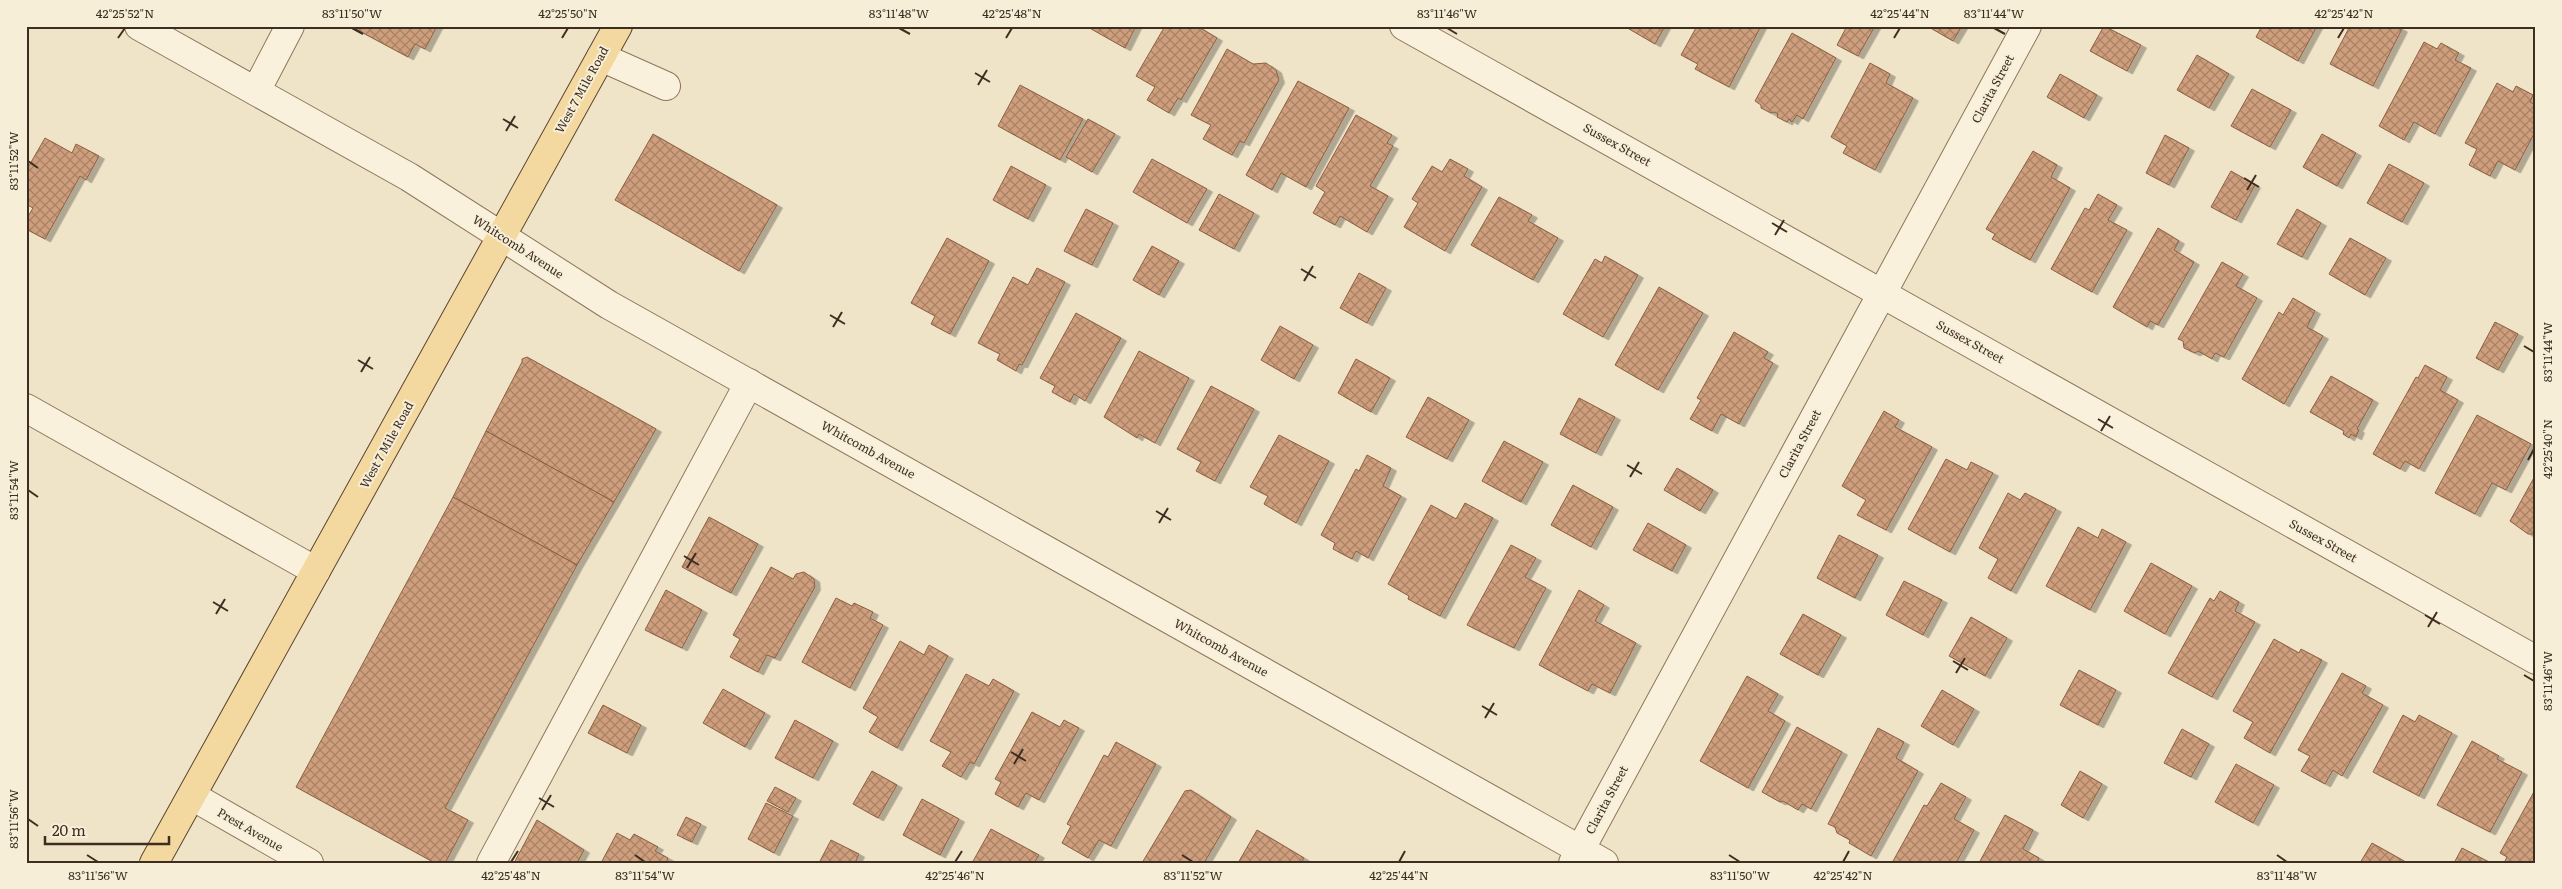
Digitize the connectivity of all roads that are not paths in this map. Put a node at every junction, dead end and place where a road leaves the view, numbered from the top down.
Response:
1 (139, 26) edge
2 (290, 26) edge
3 (618, 26) edge
4 (1404, 26) edge
5 (2027, 26) edge
6 (601, 57) junction
7 (666, 86) dead end
8 (256, 91) junction
9 (502, 237) junction
10 (1882, 293) junction
11 (749, 383) junction
12 (26, 408) edge
13 (316, 571) junction
14 (2536, 660) edge
15 (192, 796) junction
16 (1577, 856) edge
17 (154, 863) edge
18 (309, 863) edge
19 (491, 863) edge
20 (1604, 863) edge

1 - 8 street, Whitcomb Avenue
2 - 8 street
3 - 6 main road, West 7 Mile Road
4 - 10 street, Sussex Street
5 - 10 street, Clarita Street
6 - 7 street
6 - 9 main road, West 7 Mile Road
8 - 9 street, Whitcomb Avenue
9 - 11 street, Whitcomb Avenue
9 - 13 main road, West 7 Mile Road
10 - 14 street, Sussex Street
10 - 16 street, Clarita Street
11 - 16 street, Whitcomb Avenue
11 - 19 street
12 - 13 street
13 - 15 main road, West 7 Mile Road
15 - 17 main road, West 7 Mile Road
15 - 18 street, Prest Avenue
16 - 20 street, Whitcomb Avenue

